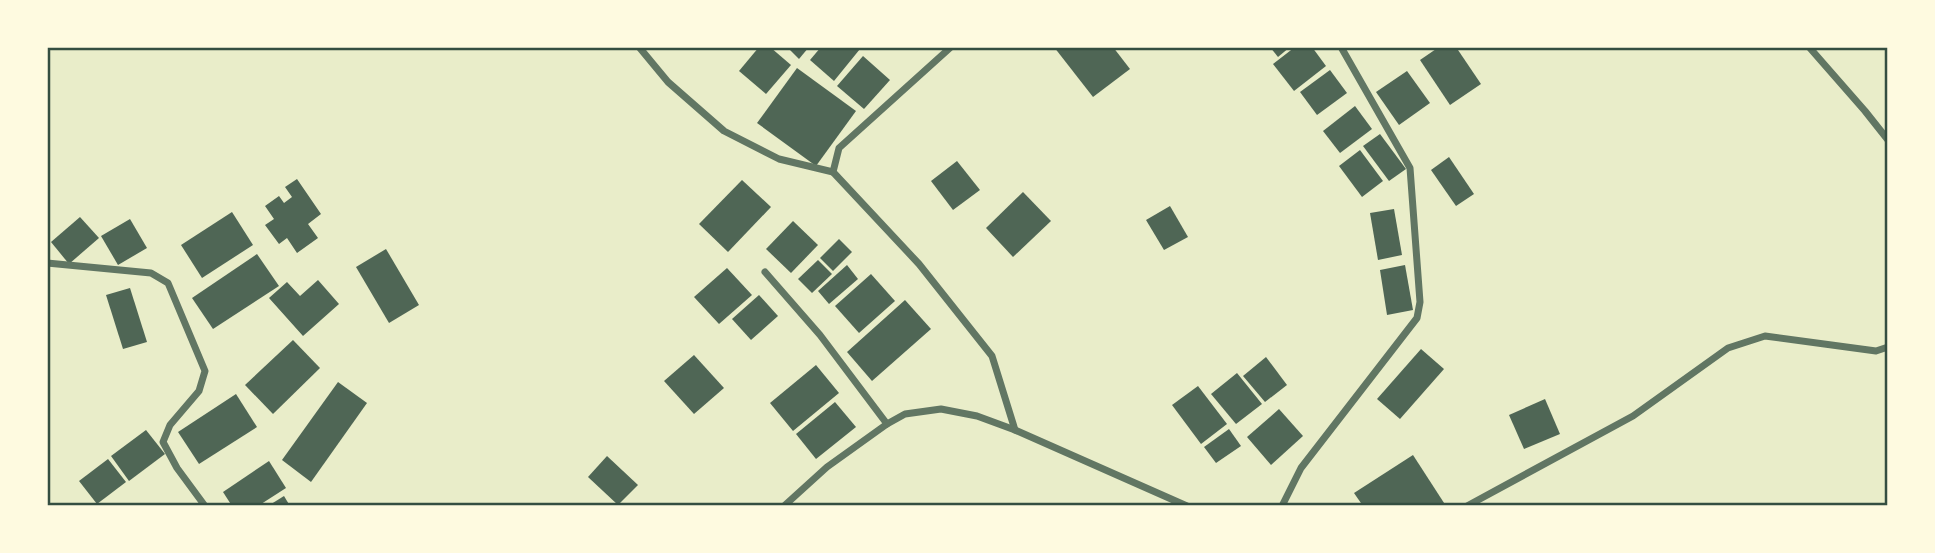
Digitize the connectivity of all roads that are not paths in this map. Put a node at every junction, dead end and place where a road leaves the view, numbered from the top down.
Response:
1 (639, 47) edge
2 (951, 47) edge
3 (1341, 47) edge
4 (1809, 47) edge
5 (1888, 140) edge
6 (833, 172) junction
7 (47, 263) edge
8 (765, 272) dead end
9 (1888, 347) edge
10 (887, 424) junction
11 (1015, 430) junction
12 (205, 506) edge
13 (784, 506) edge
14 (1187, 506) edge
15 (1282, 506) edge
16 (1467, 506) edge

1 - 6 street
2 - 6 street
3 - 15 street
4 - 5 street
6 - 11 street
7 - 12 street
8 - 10 street
9 - 16 street
10 - 11 street
10 - 13 street
11 - 14 street

